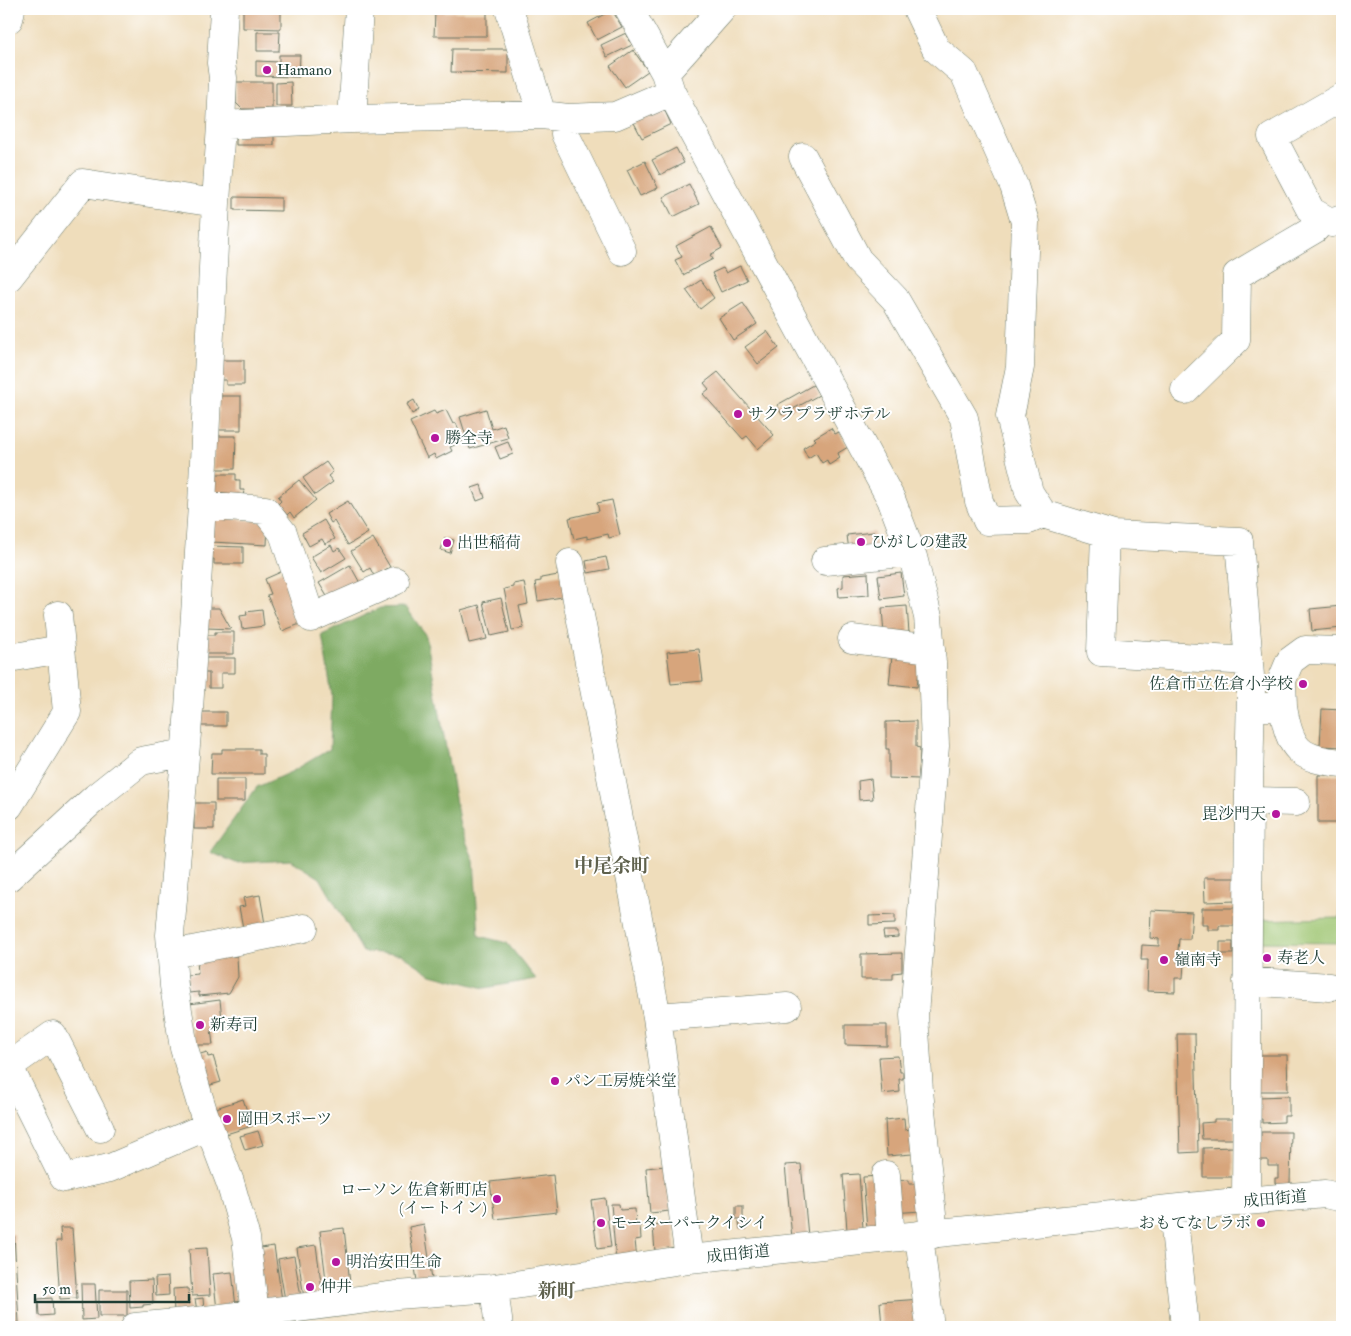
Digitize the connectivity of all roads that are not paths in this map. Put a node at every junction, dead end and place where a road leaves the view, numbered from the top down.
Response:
1 (11, 9) edge
2 (224, 9) edge
3 (358, 9) edge
4 (509, 9) edge
5 (629, 9) edge
6 (722, 9) edge
7 (917, 9) edge
8 (9, 19) edge
9 (668, 83) junction
10 (1342, 97) edge
11 (555, 116) junction
12 (352, 119) junction
13 (221, 125) junction
14 (803, 157) dead end
15 (216, 203) junction
16 (1333, 218) edge
17 (622, 251) dead end
18 (9, 277) edge
19 (1185, 390) dead end
20 (202, 505) junction
21 (1043, 514) junction
22 (1105, 533) junction
23 (911, 552) junction
24 (825, 560) dead end
25 (570, 563) dead end
26 (395, 581) dead end
27 (58, 615) dead end
28 (852, 639) dead end
29 (61, 649) junction
30 (931, 649) junction
31 (1342, 650) edge
32 (9, 658) edge
33 (1249, 660) junction
34 (1251, 707) junction
35 (1283, 707) junction
36 (184, 753) junction
37 (1342, 763) edge
38 (1249, 801) junction
39 (1296, 802) dead end
40 (9, 806) edge
41 (9, 876) edge
42 (304, 928) dead end
43 (172, 954) junction
44 (1247, 981) junction
45 (1329, 987) dead end
46 (786, 1007) dead end
47 (657, 1018) junction
48 (9, 1067) edge
49 (208, 1126) junction
50 (100, 1128) dead end
51 (886, 1175) dead end
52 (1342, 1198) edge
53 (1246, 1201) junction
54 (1173, 1209) junction
55 (926, 1234) junction
56 (891, 1238) junction
57 (689, 1258) junction
58 (494, 1288) junction
59 (255, 1314) junction
60 (194, 1324) edge
61 (134, 1327) edge
62 (499, 1327) edge
63 (930, 1327) edge
64 (1185, 1327) edge

1 - 8 street
2 - 13 street
3 - 12 street
4 - 11 street
5 - 9 street
6 - 9 street
7 - 21 street
9 - 11 street
9 - 23 street
10 - 16 street
11 - 12 street
11 - 17 street
12 - 13 street
13 - 15 street
14 - 21 street
15 - 18 street
15 - 20 street
16 - 19 street
20 - 26 street
20 - 36 street
21 - 22 street
22 - 33 street
22 - 33 street
23 - 24 street
23 - 30 street
25 - 47 street
27 - 29 street
28 - 30 street
29 - 32 street
29 - 40 street
30 - 55 street
31 - 35 street
33 - 34 street
34 - 35 street
34 - 38 street
35 - 37 street
36 - 41 street
36 - 43 street
38 - 39 street
38 - 44 street
42 - 43 street
43 - 49 street
44 - 45 street
44 - 53 street
46 - 47 street
47 - 57 street
48 - 49 street
48 - 50 street
49 - 59 street
51 - 56 street
52 - 53 street, 成田街道
53 - 54 street, 成田街道
54 - 55 street, 成田街道
54 - 64 street
55 - 56 street, 成田街道
55 - 63 street
56 - 57 street, 成田街道
57 - 58 street, 成田街道
58 - 59 street, 成田街道
58 - 62 street
59 - 60 street, 成田街道
60 - 61 street, 成田街道

